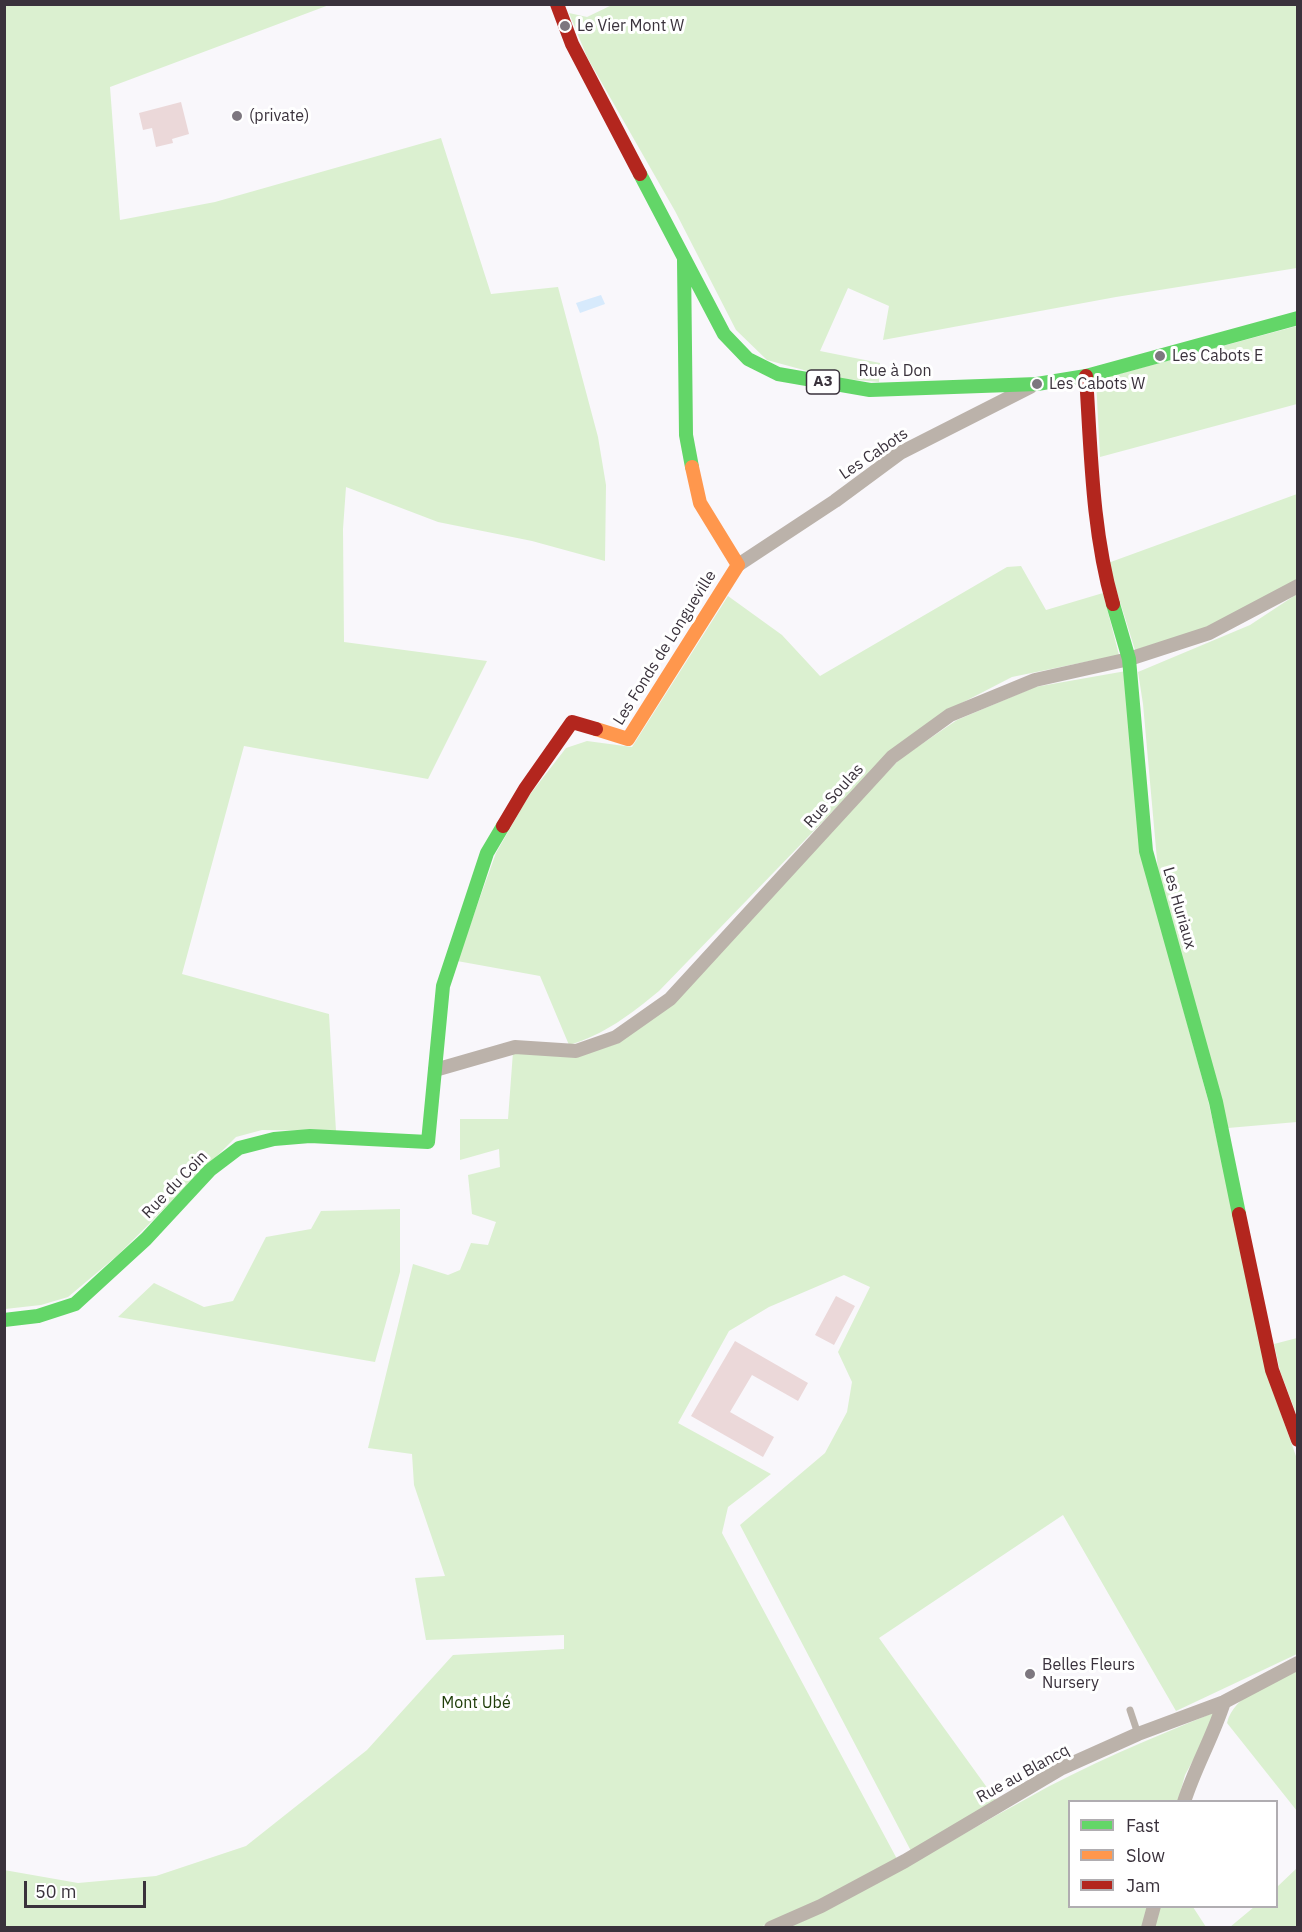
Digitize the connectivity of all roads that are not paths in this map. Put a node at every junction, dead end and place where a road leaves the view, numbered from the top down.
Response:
1 (557, 4) edge
2 (684, 260) junction
3 (1298, 318) edge
4 (1086, 376) junction
5 (1036, 384) junction
6 (738, 565) junction
7 (1298, 586) edge
8 (1129, 659) junction
9 (435, 1070) junction
10 (4, 1320) edge
11 (1298, 1440) edge
12 (1298, 1663) edge
13 (1224, 1702) junction
14 (1130, 1710) dead end
15 (1138, 1734) junction
16 (1185, 1800) edge
17 (1153, 1908) edge
18 (771, 1928) edge
19 (1148, 1928) edge

1 - 2 street, Rue à Don / A3
2 - 5 street, Rue à Don / A3
2 - 6 street, Les Fonds de Longueville
3 - 4 street, Rue à Don / A3
4 - 5 street, Rue à Don / A3
4 - 8 street, Les Huriaux
5 - 6 street, Les Cabots
6 - 9 street, Les Fonds de Longueville
7 - 8 street, Rue Soulas
8 - 9 street, Rue Soulas
8 - 11 street, Les Huriaux
9 - 10 street, Rue du Coin
12 - 13 street, Rue au Blancq
13 - 15 street, Rue au Blancq
13 - 16 street
14 - 15 lane
15 - 18 street, Rue au Blancq
17 - 19 street

